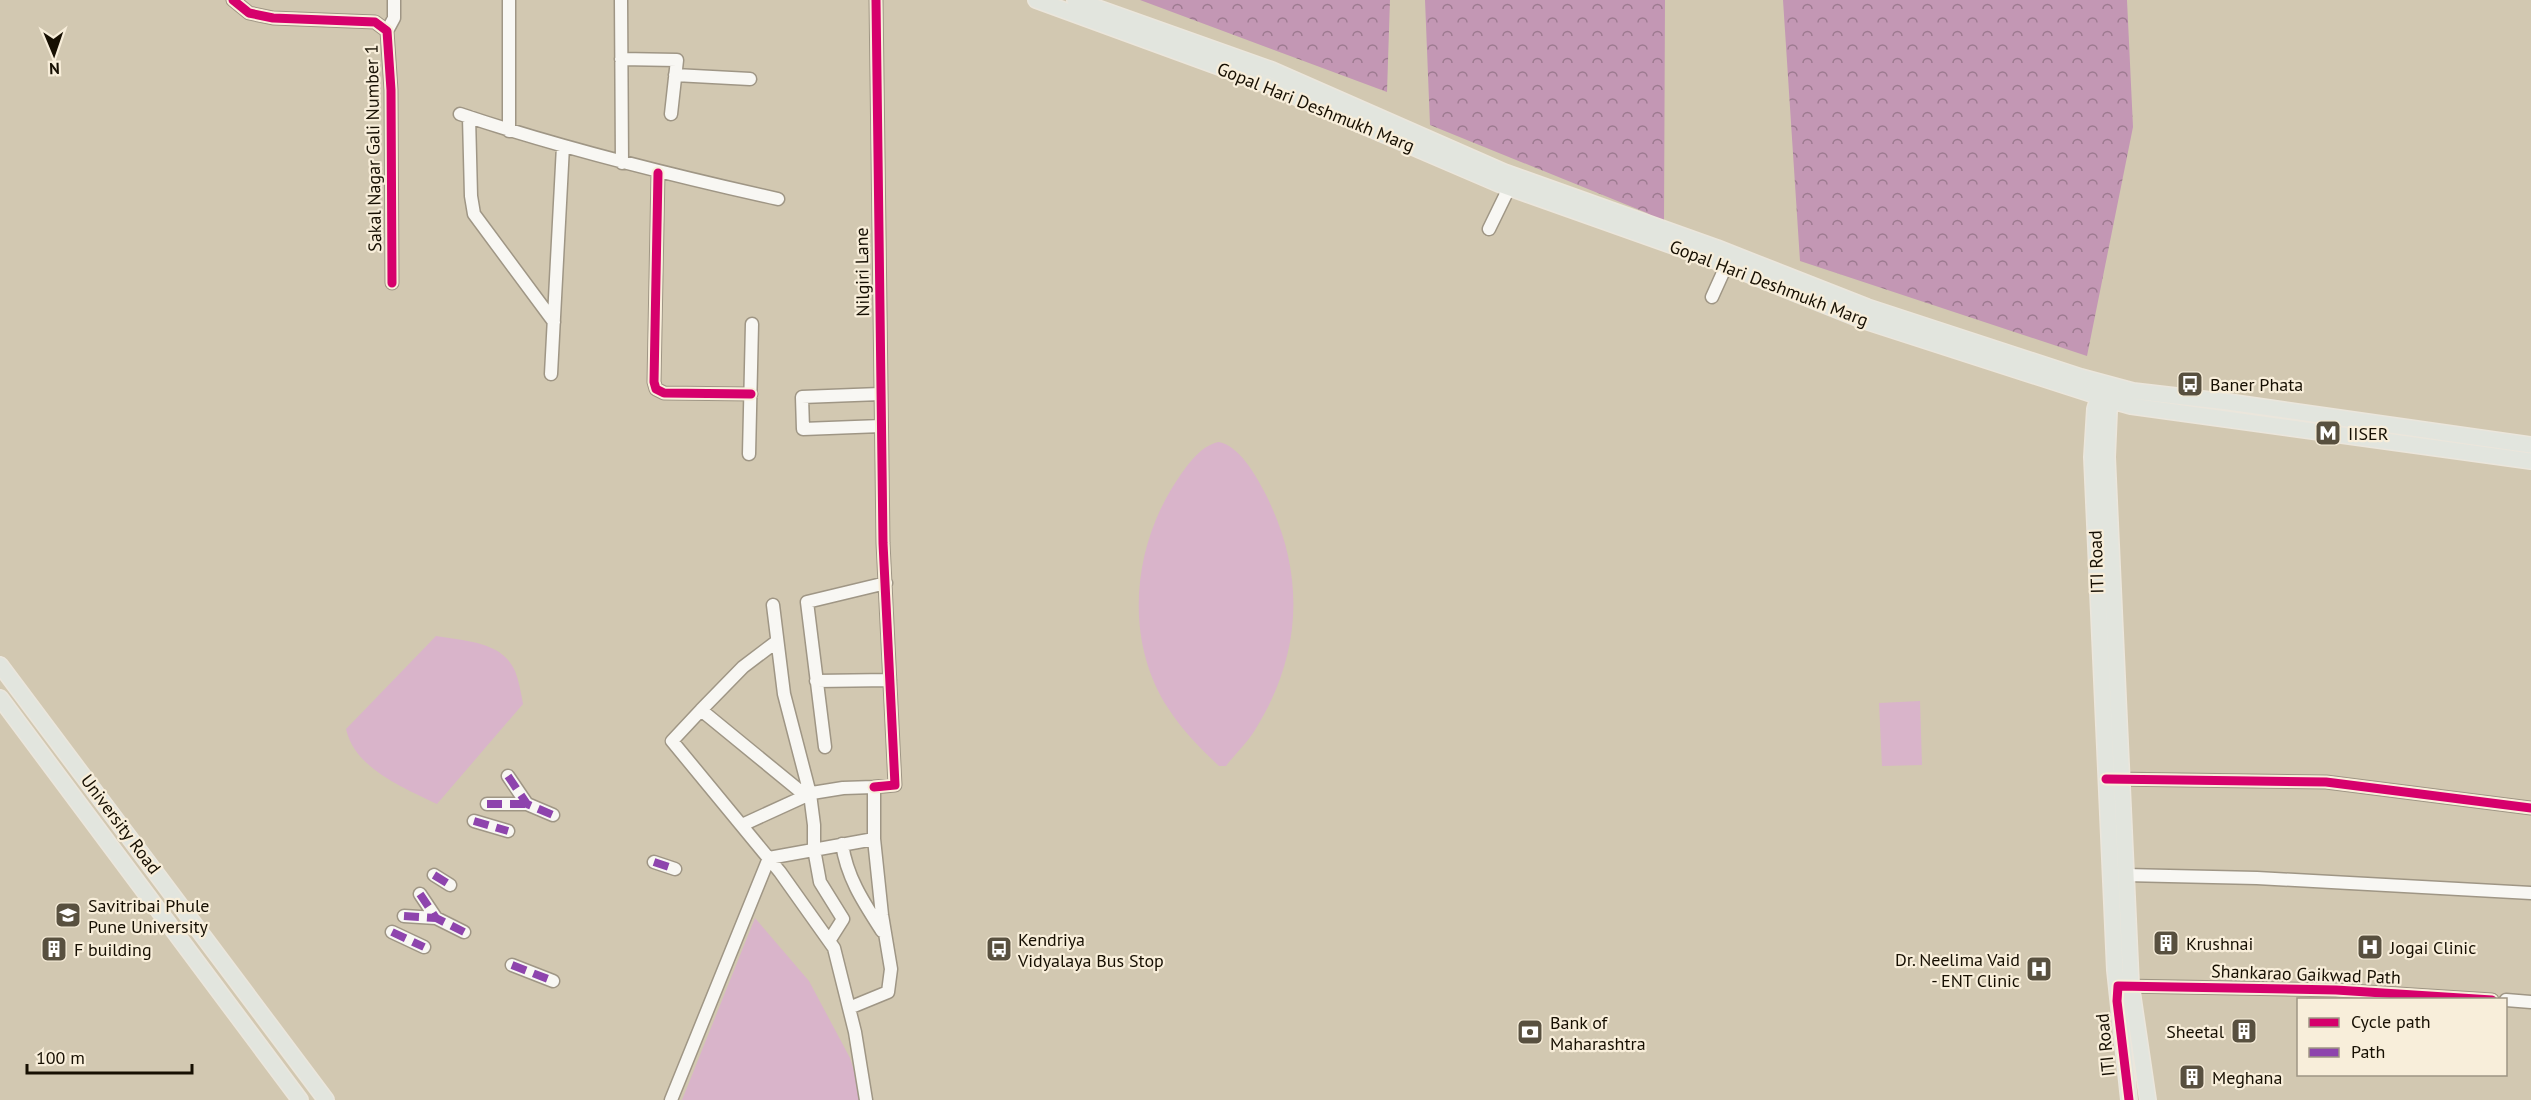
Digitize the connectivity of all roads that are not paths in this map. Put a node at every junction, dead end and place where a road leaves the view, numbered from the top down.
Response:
1 (233, 0) edge
2 (394, 0) edge
3 (509, 0) edge
4 (621, 0) edge
5 (876, 0) edge
6 (1036, 0) edge
7 (1075, 0) edge
8 (387, 31) junction
9 (621, 58) junction
10 (1244, 68) junction
11 (675, 75) junction
12 (750, 79) dead end
13 (671, 114) dead end
14 (509, 131) junction
15 (563, 146) junction
16 (622, 163) junction
17 (658, 173) junction
18 (1509, 188) junction
19 (778, 199) dead end
20 (1490, 229) dead end
21 (1726, 266) junction
22 (392, 283) dead end
23 (1712, 297) dead end
24 (554, 322) junction
25 (752, 324) dead end
26 (551, 374) dead end
27 (2108, 392) junction
28 (751, 394) junction
29 (880, 394) junction
30 (881, 426) junction
31 (2531, 445) edge
32 (749, 454) dead end
33 (2531, 461) edge
34 (886, 583) junction
35 (773, 605) dead end
36 (776, 642) junction
37 (0, 665) edge
38 (891, 680) junction
39 (816, 681) junction
40 (0, 698) edge
41 (701, 710) junction
42 (825, 747) dead end
43 (508, 776) dead end
44 (2113, 779) junction
45 (874, 787) junction
46 (808, 795) junction
47 (487, 804) dead end
48 (526, 804) junction
49 (2531, 808) edge
50 (553, 815) dead end
51 (474, 821) dead end
52 (742, 825) junction
53 (508, 831) dead end
54 (874, 839) junction
55 (842, 844) junction
56 (814, 849) junction
57 (769, 858) junction
58 (654, 862) dead end
59 (675, 869) dead end
60 (434, 875) dead end
61 (2125, 875) junction
62 (450, 885) dead end
63 (2531, 893) edge
64 (420, 894) dead end
65 (404, 916) dead end
66 (436, 918) junction
67 (392, 932) dead end
68 (464, 932) dead end
69 (886, 937) junction
70 (829, 941) junction
71 (424, 947) dead end
72 (512, 964) dead end
73 (553, 981) dead end
74 (2125, 986) junction
75 (2475, 998) edge
76 (2507, 1000) edge
77 (2531, 1002) edge
78 (849, 1008) junction
79 (300, 1100) edge
80 (326, 1100) edge
81 (671, 1100) edge
82 (866, 1100) edge
83 (2129, 1100) edge
84 (2148, 1100) edge

1 - 8 street, Sakal Nagar Gali Number 1
2 - 8 street
3 - 14 street
4 - 9 street
5 - 29 street, Nilgiri Lane
6 - 10 main road, Gopal Hari Deshmukh Marg
7 - 10 main road, Gopal Hari Deshmukh Marg
8 - 22 street, Sakal Nagar Gali Number 1
9 - 11 street
9 - 16 street
10 - 18 main road, Gopal Hari Deshmukh Marg
10 - 27 main road, Gopal Hari Deshmukh Marg
11 - 12 street
11 - 13 street
14 - 15 street
14 - 24 street
15 - 16 street
15 - 24 street
16 - 17 street
17 - 19 street
17 - 28 street
18 - 20 street
18 - 21 main road, Gopal Hari Deshmukh Marg
21 - 23 street
21 - 27 main road, Gopal Hari Deshmukh Marg
24 - 26 street
25 - 28 street
27 - 31 main road, Gopal Hari Deshmukh Marg
27 - 33 main road, Gopal Hari Deshmukh Marg
27 - 44 main road, ITI Road
28 - 32 street
29 - 30 street, Nilgiri Lane
29 - 30 street
30 - 34 street, Nilgiri Lane
34 - 38 street, Nilgiri Lane
34 - 39 street
35 - 36 street
36 - 41 street
36 - 46 street
37 - 80 main road, University Road
38 - 39 street
38 - 45 street, Nilgiri Lane
39 - 42 street
40 - 79 main road, University Road
41 - 46 street
41 - 52 street
43 - 48 street
44 - 49 street
44 - 61 main road, ITI Road
44 - 74 main road, ITI Road
45 - 46 street
45 - 54 street
46 - 52 street
46 - 56 street
47 - 48 street
48 - 50 street
51 - 53 street
52 - 57 street
54 - 55 street
54 - 69 street
55 - 56 street
55 - 69 street
56 - 57 street
56 - 70 street
57 - 70 street
57 - 81 street
58 - 59 street
60 - 62 street
61 - 63 street
61 - 74 main road, ITI Road
64 - 66 street
65 - 66 street
66 - 68 street
67 - 71 street
69 - 78 street
70 - 78 street
72 - 73 street
74 - 75 street, Shankarao Gaikwad Path
74 - 83 main road, ITI Road
74 - 84 main road, ITI Road
76 - 77 street
78 - 82 street

